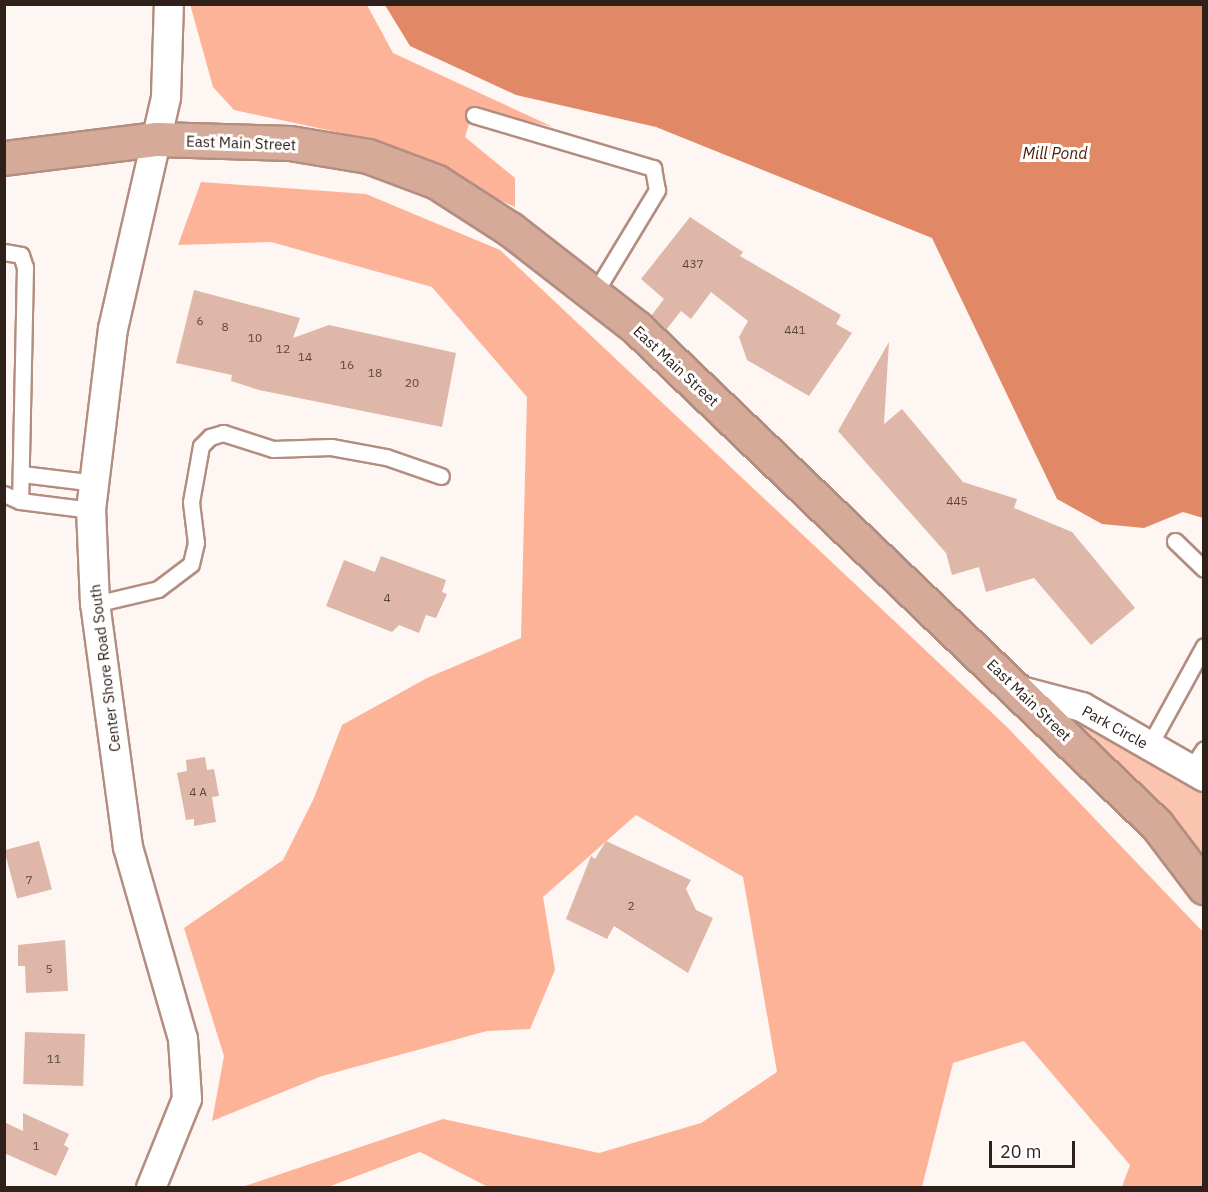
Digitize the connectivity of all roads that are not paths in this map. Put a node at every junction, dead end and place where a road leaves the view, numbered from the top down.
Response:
1 (169, 4) edge
2 (474, 115) dead end
3 (157, 139) junction
4 (4, 158) edge
5 (4, 252) edge
6 (594, 294) junction
7 (22, 474) junction
8 (441, 476) dead end
9 (4, 494) edge
10 (93, 496) junction
11 (20, 501) junction
12 (1175, 541) dead end
13 (1203, 569) edge
14 (95, 604) junction
15 (1203, 646) edge
16 (1021, 691) junction
17 (1149, 746) junction
18 (1199, 765) edge
19 (1203, 887) edge
20 (151, 1188) edge

1 - 3 street, Center Shore Road South
2 - 6 lane
3 - 4 main road, East Main Street
3 - 6 main road, East Main Street
3 - 10 street, Center Shore Road South
5 - 7 lane
6 - 16 main road, East Main Street
7 - 10 lane
7 - 11 lane
8 - 14 lane
9 - 11 lane
10 - 11 lane
10 - 14 street, Center Shore Road South
12 - 13 lane
14 - 20 street, Center Shore Road South
15 - 17 lane
16 - 17 street, Park Circle
16 - 19 main road, East Main Street
17 - 18 street, Park Circle

